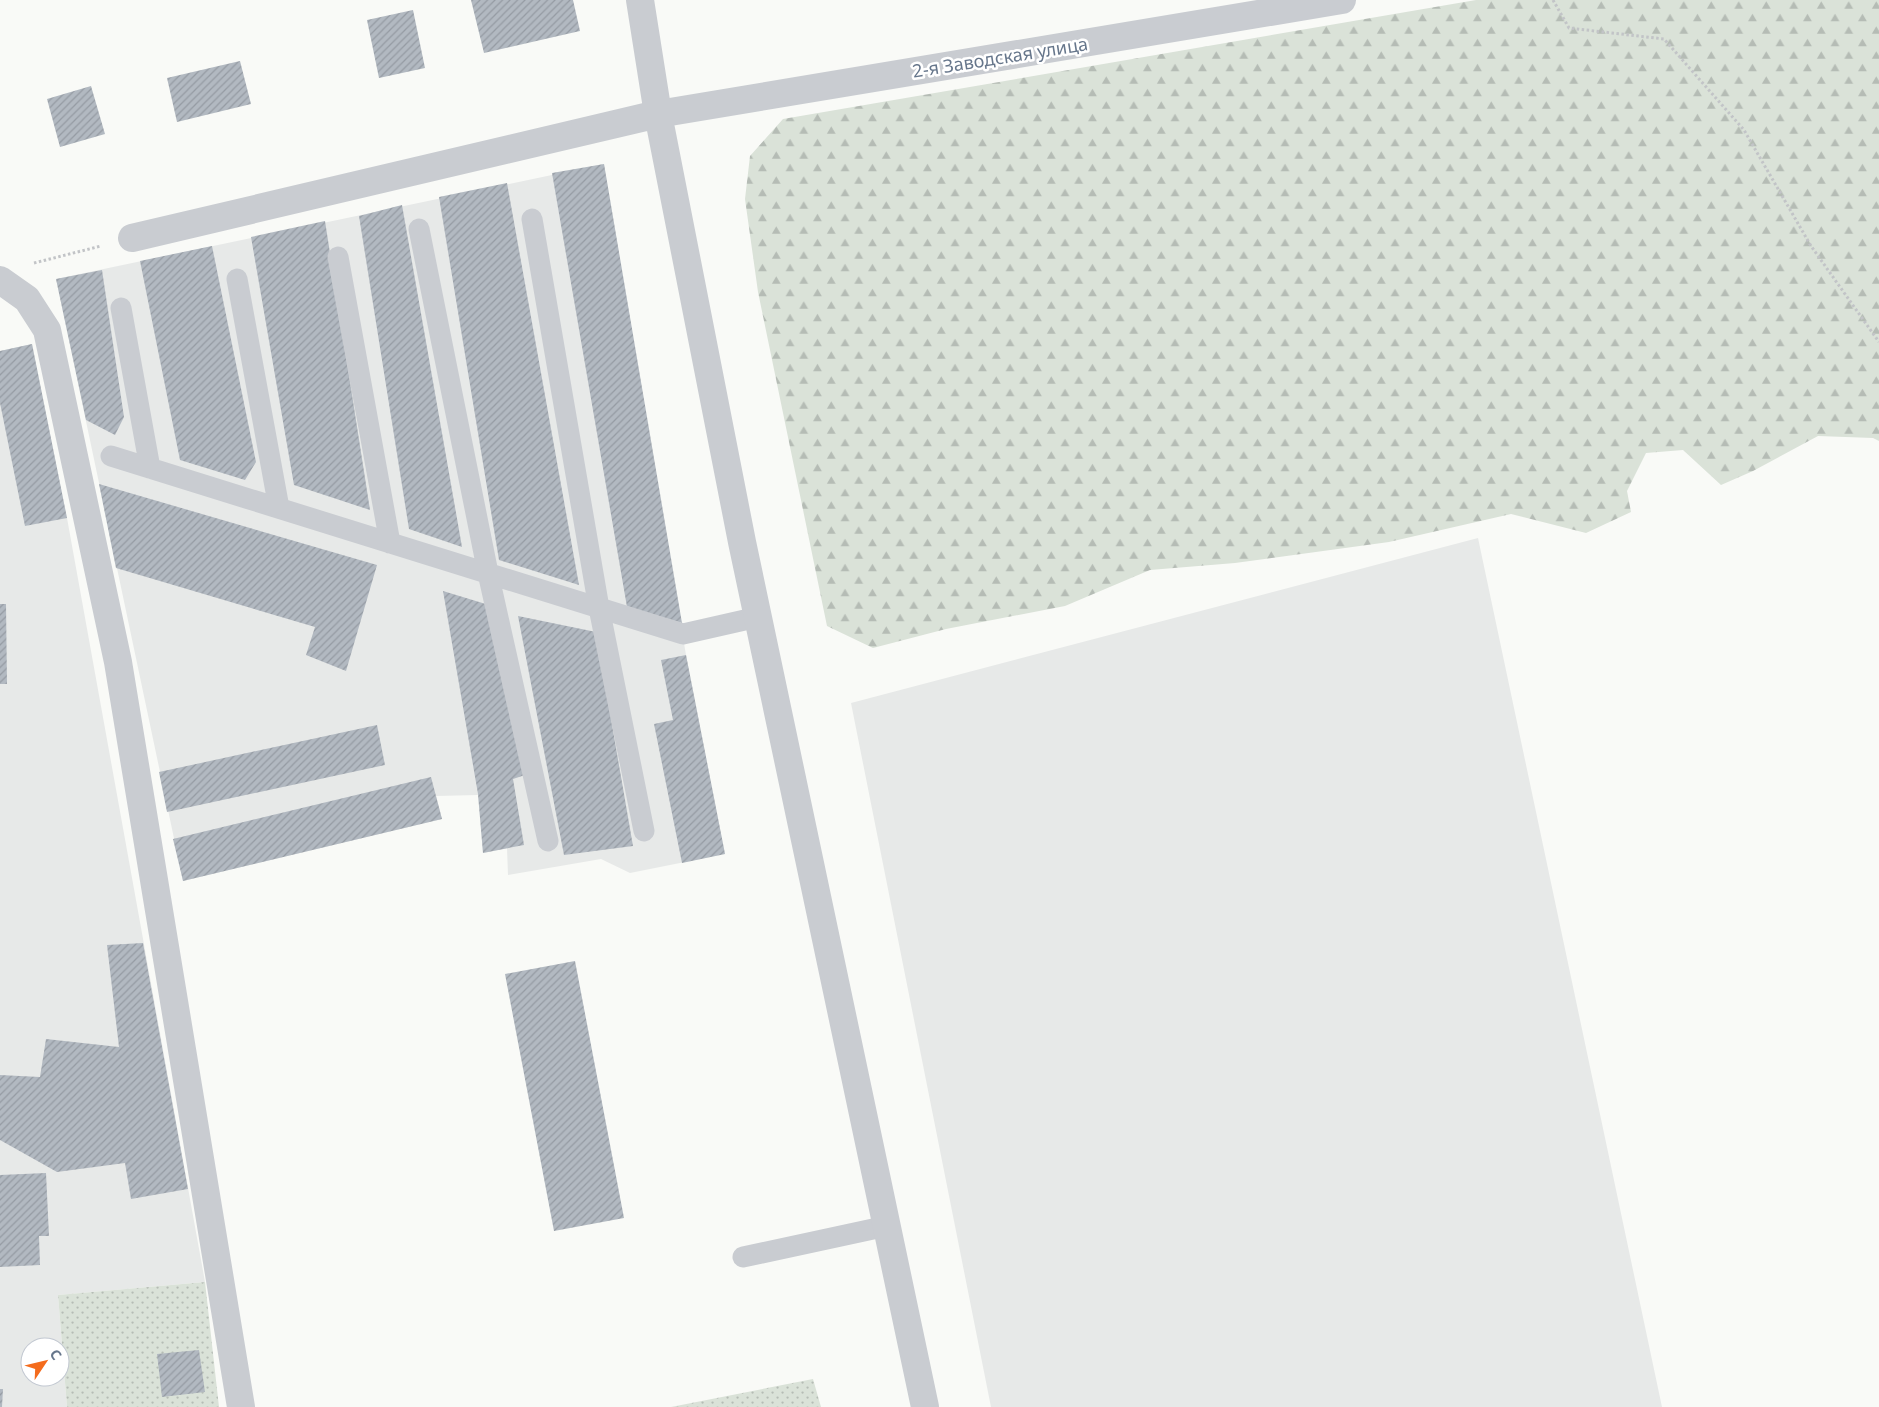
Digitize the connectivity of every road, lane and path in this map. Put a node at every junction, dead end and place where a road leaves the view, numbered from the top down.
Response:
1 (640, 0) edge
2 (1342, 0) edge
3 (1552, 0) edge
4 (658, 114) junction
5 (532, 219) dead end
6 (418, 229) dead end
7 (132, 238) joint
8 (338, 257) dead end
9 (28, 265) dead end
10 (237, 278) dead end
11 (0, 280) edge
12 (121, 308) dead end
13 (1879, 342) edge
14 (111, 456) dead end
15 (150, 468) junction
16 (279, 508) junction
17 (390, 543) junction
18 (488, 573) junction
19 (599, 608) junction
20 (758, 617) junction
21 (644, 831) dead end
22 (548, 841) dead end
23 (887, 1226) junction
24 (743, 1257) dead end
25 (241, 1407) edge
26 (925, 1407) edge

1 - 4 street
2 - 4 street, 2-я Заводская улица
3 - 13 path
4 - 7 street, 2-я Заводская улица
4 - 20 street
5 - 19 lane
6 - 18 lane
7 - 9 path
8 - 17 lane
10 - 16 lane
11 - 25 street
12 - 15 lane
14 - 15 lane
15 - 16 lane
16 - 17 lane
17 - 18 lane
18 - 19 lane
18 - 22 lane
19 - 20 lane
19 - 21 lane
20 - 23 street
23 - 24 lane
23 - 26 street

